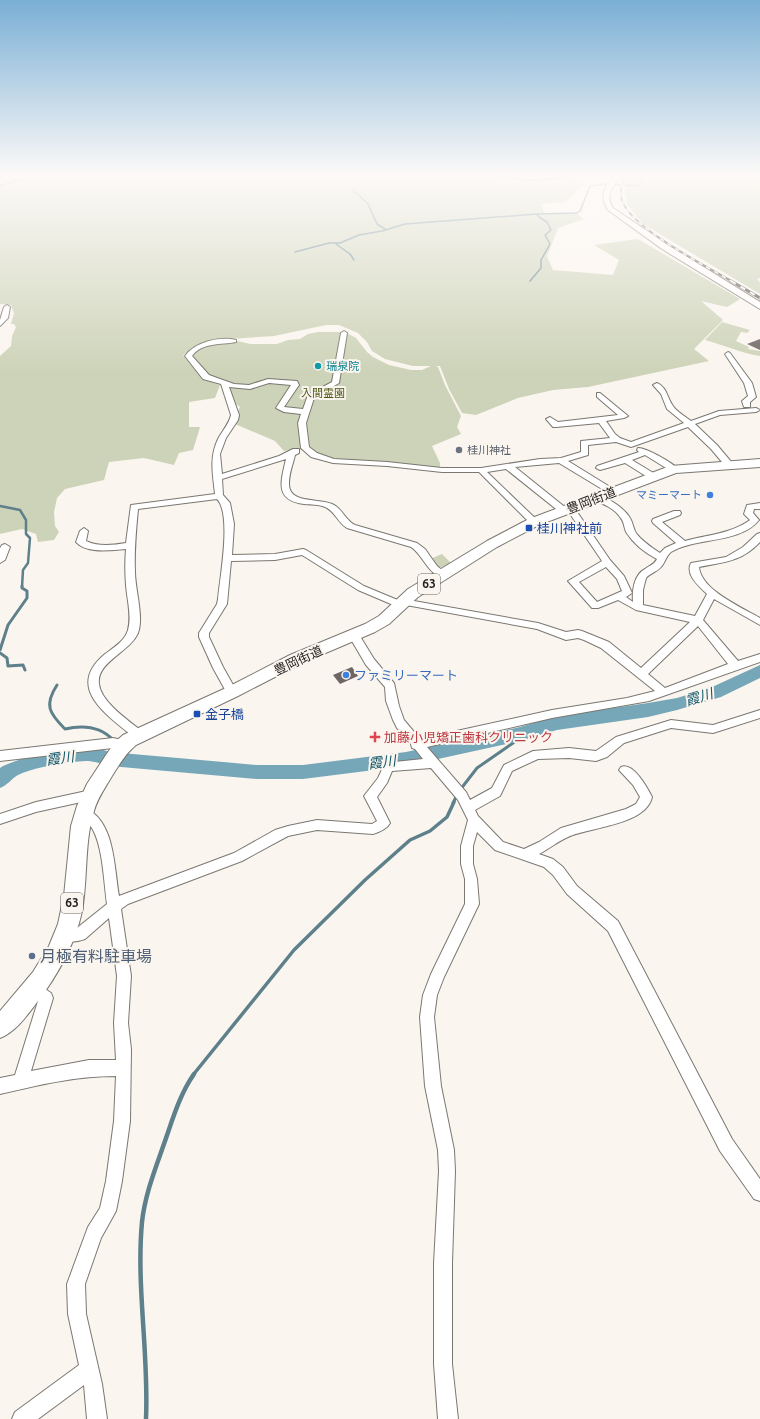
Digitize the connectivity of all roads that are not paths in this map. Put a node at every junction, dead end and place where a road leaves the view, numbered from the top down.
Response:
1 (656, 241) edge
2 (7, 306) dead end
3 (760, 306) edge
4 (0, 324) edge
5 (344, 333) dead end
6 (234, 341) dead end
7 (728, 354) dead end
8 (224, 382) junction
9 (657, 385) dead end
10 (600, 396) dead end
11 (759, 409) edge
12 (306, 412) junction
13 (550, 418) dead end
14 (601, 420) junction
15 (690, 424) junction
16 (616, 440) junction
17 (631, 445) junction
18 (305, 448) junction
19 (646, 452) junction
20 (291, 453) junction
21 (561, 460) junction
22 (626, 460) junction
23 (760, 463) edge
24 (508, 466) junction
25 (730, 466) junction
26 (600, 468) dead end
27 (674, 469) junction
28 (481, 470) junction
29 (652, 476) junction
30 (217, 478) junction
31 (612, 492) junction
32 (219, 496) junction
33 (597, 498) junction
34 (760, 506) edge
35 (567, 510) junction
36 (677, 513) dead end
37 (534, 522) junction
38 (84, 531) dead end
39 (760, 536) edge
40 (683, 544) junction
41 (131, 545) junction
42 (5, 547) dead end
43 (227, 558) junction
44 (662, 558) junction
45 (0, 560) edge
46 (607, 562) junction
47 (442, 575) junction
48 (712, 594) junction
49 (619, 596) junction
50 (403, 603) junction
51 (639, 608) junction
52 (698, 620) junction
53 (760, 622) edge
54 (354, 636) junction
55 (760, 658) edge
56 (735, 665) junction
57 (641, 674) junction
58 (232, 692) junction
59 (664, 693) junction
60 (760, 714) edge
61 (139, 735) junction
62 (418, 747) junction
63 (116, 754) junction
64 (0, 756) edge
65 (432, 761) junction
66 (625, 770) dead end
67 (88, 804) junction
68 (471, 814) junction
69 (0, 819) edge
70 (526, 854) junction
71 (113, 906) junction
72 (64, 935) junction
73 (35, 989) junction
74 (0, 1027) edge
75 (124, 1068) junction
76 (20, 1082) junction
77 (0, 1086) edge
78 (760, 1193) edge
79 (89, 1369) junction
80 (22, 1419) edge
81 (98, 1419) edge
82 (448, 1419) edge

1 - 3 main road
2 - 4 street
5 - 12 street
6 - 8 street
7 - 11 street
8 - 12 street
8 - 30 street
9 - 15 street
10 - 14 street
11 - 15 street
12 - 18 street
13 - 14 street
14 - 16 street
15 - 17 street
15 - 25 street
16 - 17 street
16 - 21 street
17 - 19 street
18 - 20 street
18 - 28 street
19 - 22 street
19 - 27 street
20 - 30 street
20 - 47 street
21 - 24 street
21 - 31 street
22 - 26 street
22 - 29 street
23 - 25 main road, 豊岡街道 / 63
24 - 28 street
24 - 35 street
25 - 27 main road, 豊岡街道 / 63
27 - 29 main road, 豊岡街道 / 63
28 - 37 street
29 - 31 main road, 豊岡街道 / 63
30 - 32 street
31 - 33 main road, 豊岡街道 / 63
32 - 41 street
32 - 43 street
33 - 35 main road, 豊岡街道 / 63
33 - 44 street
34 - 40 street
35 - 37 main road, 豊岡街道 / 63
35 - 46 street
36 - 40 street
37 - 47 main road, 豊岡街道 / 63
38 - 41 street
39 - 48 street
40 - 44 street
41 - 61 street
42 - 45 street
43 - 50 street
43 - 58 street
44 - 51 street
46 - 49 street
46 - 49 street
47 - 50 main road, 豊岡街道 / 63
48 - 52 street
48 - 53 street
49 - 51 street
50 - 54 main road, 豊岡街道 / 63
50 - 57 street
51 - 52 street
52 - 56 street
52 - 57 street
54 - 58 main road, 豊岡街道 / 63
54 - 62 street
55 - 56 street
56 - 59 street
57 - 59 street
58 - 61 main road, 豊岡街道 / 63
59 - 62 street
60 - 68 street
61 - 63 main road, 豊岡街道 / 63
62 - 65 street
63 - 64 street
63 - 67 main road, 豊岡街道 / 63
65 - 68 street
65 - 71 street
66 - 70 street
67 - 69 street
67 - 71 street
67 - 72 main road, 豊岡街道 / 63
68 - 70 street
68 - 82 street
70 - 78 street
71 - 72 street
71 - 75 street
72 - 73 main road, 豊岡街道 / 63
73 - 74 main road, 豊岡街道 / 63
73 - 76 street
75 - 76 street
75 - 79 street
76 - 77 street
79 - 80 street
79 - 81 street

